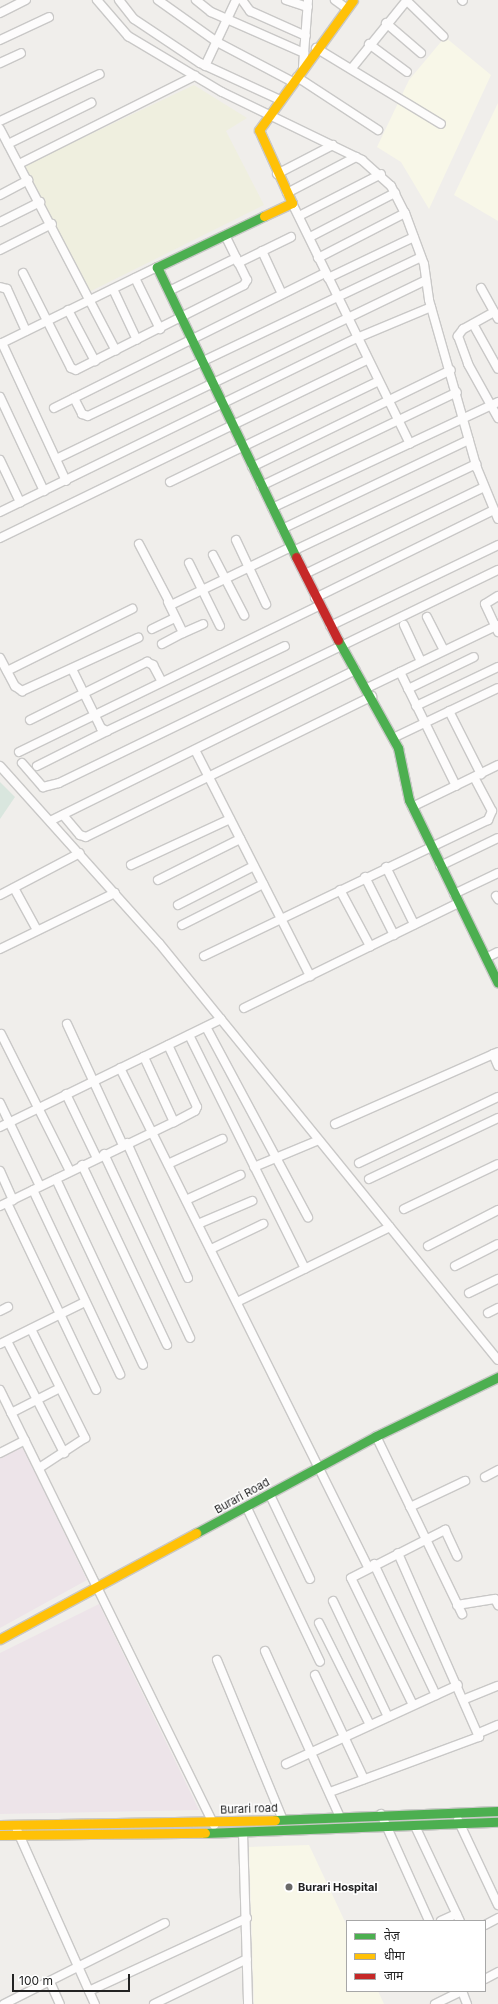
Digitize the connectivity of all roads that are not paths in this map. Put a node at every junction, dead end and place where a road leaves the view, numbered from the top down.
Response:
1 (26, 0) edge
2 (97, 0) edge
3 (119, 0) edge
4 (158, 0) edge
5 (196, 0) edge
6 (236, 0) edge
7 (242, 0) edge
8 (286, 0) edge
9 (335, 0) edge
10 (353, 0) edge
11 (406, 0) edge
12 (308, 3) edge
13 (346, 8) junction
14 (0, 13) edge
15 (49, 17) dead end
16 (227, 19) junction
17 (386, 23) junction
18 (306, 36) junction
19 (444, 36) dead end
20 (0, 40) edge
21 (217, 42) junction
22 (369, 44) junction
23 (316, 48) junction
24 (21, 53) dead end
25 (304, 53) junction
26 (421, 53) dead end
27 (0, 62) edge
28 (205, 66) junction
29 (303, 67) junction
30 (352, 68) junction
31 (407, 72) dead end
32 (100, 74) dead end
33 (195, 76) junction
34 (295, 79) junction
35 (92, 103) dead end
36 (275, 109) junction
37 (0, 121) edge
38 (441, 124) dead end
39 (0, 129) edge
40 (378, 130) dead end
41 (8, 144) junction
42 (332, 146) junction
43 (356, 157) junction
44 (19, 164) junction
45 (277, 174) junction
46 (381, 174) junction
47 (28, 180) junction
48 (395, 193) junction
49 (287, 194) junction
50 (0, 195) edge
51 (40, 202) junction
52 (292, 203) junction
53 (405, 213) junction
54 (299, 216) junction
55 (0, 222) edge
56 (52, 224) junction
57 (225, 235) junction
58 (291, 237) dead end
59 (310, 237) junction
60 (414, 237) junction
61 (0, 250) edge
62 (262, 251) junction
63 (421, 257) junction
64 (318, 258) junction
65 (237, 260) junction
66 (157, 267) junction
67 (23, 273) dead end
68 (327, 276) junction
69 (135, 278) junction
70 (426, 280) junction
71 (0, 287) edge
72 (481, 288) dead end
73 (113, 289) junction
74 (169, 291) junction
75 (282, 294) junction
76 (336, 296) junction
77 (90, 300) junction
78 (431, 307) junction
79 (68, 310) junction
80 (496, 316) edge
81 (181, 318) junction
82 (348, 319) junction
83 (46, 320) junction
84 (473, 324) junction
85 (160, 329) junction
86 (26, 331) junction
87 (192, 338) junction
88 (357, 338) junction
89 (137, 340) junction
90 (1, 344) edge
91 (116, 351) junction
92 (367, 360) junction
93 (95, 361) junction
94 (203, 361) junction
95 (498, 369) edge
96 (451, 370) junction
97 (212, 381) junction
98 (377, 382) junction
99 (457, 392) junction
100 (0, 397) edge
101 (74, 398) junction
102 (386, 401) junction
103 (223, 402) junction
104 (495, 404) edge
105 (54, 408) dead end
106 (465, 415) junction
107 (498, 418) edge
108 (398, 421) junction
109 (233, 425) junction
110 (469, 440) junction
111 (410, 444) junction
112 (242, 446) junction
113 (56, 459) junction
114 (0, 460) edge
115 (476, 464) junction
116 (252, 467) junction
117 (66, 481) junction
118 (170, 482) dead end
119 (261, 486) junction
120 (484, 487) junction
121 (44, 491) junction
122 (20, 502) junction
123 (272, 508) junction
124 (494, 510) junction
125 (0, 512) edge
126 (498, 519) edge
127 (282, 529) junction
128 (0, 538) edge
129 (236, 540) dead end
130 (139, 544) dead end
131 (498, 545) edge
132 (292, 549) junction
133 (213, 555) dead end
134 (189, 563) dead end
135 (249, 568) junction
136 (498, 570) edge
137 (305, 574) junction
138 (225, 580) junction
139 (203, 592) junction
140 (498, 596) edge
141 (168, 602) junction
142 (317, 602) junction
143 (266, 604) dead end
144 (132, 609) dead end
145 (244, 615) dead end
146 (427, 617) dead end
147 (175, 618) junction
148 (203, 624) dead end
149 (404, 625) dead end
150 (220, 626) dead end
151 (330, 626) junction
152 (497, 628) edge
153 (152, 629) dead end
154 (183, 633) junction
155 (138, 638) dead end
156 (162, 644) dead end
157 (285, 646) dead end
158 (341, 648) junction
159 (444, 650) junction
160 (474, 657) dead end
161 (0, 658) edge
162 (422, 661) junction
163 (498, 667) edge
164 (72, 669) junction
165 (356, 670) junction
166 (7, 671) junction
167 (400, 672) junction
168 (162, 682) junction
169 (367, 688) junction
170 (498, 688) edge
171 (408, 689) junction
172 (84, 693) junction
173 (372, 696) junction
174 (416, 706) junction
175 (449, 711) junction
176 (95, 715) junction
177 (30, 720) dead end
178 (424, 723) junction
179 (107, 731) junction
180 (393, 738) junction
181 (195, 750) junction
182 (19, 752) dead end
183 (22, 762) dead end
184 (498, 765) edge
185 (0, 766) edge
186 (37, 766) dead end
187 (478, 775) junction
188 (209, 777) junction
189 (456, 786) junction
190 (412, 807) junction
191 (57, 817) junction
192 (230, 819) junction
193 (498, 838) edge
194 (240, 839) junction
195 (430, 846) junction
196 (80, 853) junction
197 (131, 865) dead end
198 (254, 866) junction
199 (440, 866) junction
200 (386, 867) junction
201 (498, 873) edge
202 (365, 877) junction
203 (158, 880) dead end
204 (263, 884) junction
205 (14, 888) junction
206 (340, 890) junction
207 (116, 893) junction
208 (454, 894) junction
209 (0, 895) edge
210 (458, 903) junction
211 (178, 905) dead end
212 (281, 919) junction
213 (414, 924) junction
214 (182, 925) dead end
215 (37, 930) junction
216 (394, 934) junction
217 (370, 946) junction
218 (0, 949) edge
219 (498, 952) edge
220 (204, 956) dead end
221 (486, 958) junction
222 (310, 976) junction
223 (498, 983) edge
224 (244, 1008) dead end
225 (221, 1019) junction
226 (67, 1024) dead end
227 (206, 1026) junction
228 (1, 1034) edge
229 (189, 1035) junction
230 (168, 1045) junction
231 (495, 1053) edge
232 (144, 1057) junction
233 (498, 1066) edge
234 (120, 1068) junction
235 (94, 1080) junction
236 (66, 1094) junction
237 (498, 1097) edge
238 (0, 1104) edge
239 (37, 1109) junction
240 (498, 1118) edge
241 (9, 1122) junction
242 (174, 1122) junction
243 (335, 1124) dead end
244 (0, 1127) edge
245 (152, 1132) junction
246 (222, 1139) dead end
247 (319, 1140) junction
248 (125, 1144) junction
249 (100, 1156) junction
250 (278, 1158) junction
251 (359, 1163) dead end
252 (168, 1164) junction
253 (498, 1164) edge
254 (82, 1165) junction
255 (254, 1168) junction
256 (70, 1171) junction
257 (0, 1172) edge
258 (240, 1175) dead end
259 (56, 1179) junction
260 (369, 1179) dead end
261 (37, 1188) junction
262 (186, 1200) junction
263 (252, 1201) dead end
264 (7, 1203) edge
265 (404, 1209) dead end
266 (498, 1210) edge
267 (308, 1217) dead end
268 (198, 1224) junction
269 (263, 1224) dead end
270 (390, 1227) junction
271 (498, 1244) edge
272 (428, 1246) dead end
273 (212, 1249) junction
274 (455, 1266) dead end
275 (305, 1269) junction
276 (188, 1278) dead end
277 (498, 1279) edge
278 (468, 1294) dead end
279 (85, 1302) junction
280 (237, 1302) junction
281 (498, 1308) edge
282 (488, 1313) dead end
283 (60, 1315) junction
284 (31, 1329) junction
285 (190, 1338) dead end
286 (3, 1343) edge
287 (167, 1346) dead end
288 (498, 1360) edge
289 (143, 1365) dead end
290 (120, 1374) dead end
291 (498, 1378) edge
292 (60, 1388) junction
293 (0, 1390) edge
294 (96, 1390) dead end
295 (37, 1400) junction
296 (11, 1413) junction
297 (376, 1436) junction
298 (25, 1440) junction
299 (0, 1453) edge
300 (64, 1453) junction
301 (319, 1467) junction
302 (39, 1468) junction
303 (498, 1470) edge
304 (485, 1477) dead end
305 (465, 1481) dead end
306 (270, 1495) junction
307 (410, 1507) junction
308 (247, 1508) junction
309 (426, 1540) junction
310 (398, 1553) junction
311 (457, 1556) dead end
312 (371, 1565) junction
313 (310, 1579) dead end
314 (98, 1588) junction
315 (333, 1601) dead end
316 (457, 1605) junction
317 (498, 1605) edge
318 (462, 1614) dead end
319 (318, 1623) dead end
320 (0, 1639) edge
321 (265, 1651) dead end
322 (217, 1660) dead end
323 (320, 1662) dead end
324 (315, 1675) dead end
325 (458, 1684) junction
326 (498, 1686) edge
327 (436, 1695) junction
328 (465, 1700) junction
329 (414, 1705) junction
330 (388, 1717) junction
331 (370, 1725) junction
332 (498, 1725) edge
333 (479, 1733) junction
334 (346, 1737) junction
335 (312, 1752) junction
336 (286, 1764) dead end
337 (364, 1779) junction
338 (330, 1792) junction
339 (498, 1811) edge
340 (456, 1813) junction
341 (382, 1814) junction
342 (340, 1816) junction
343 (283, 1820) junction
344 (214, 1822) junction
345 (498, 1822) edge
346 (16, 1824) junction
347 (460, 1824) junction
348 (0, 1825) edge
349 (415, 1826) junction
350 (387, 1827) junction
351 (216, 1833) junction
352 (243, 1833) junction
353 (0, 1835) edge
354 (17, 1835) junction
355 (498, 1905) edge
356 (458, 1917) edge
357 (247, 1918) junction
358 (498, 1918) edge
359 (429, 1920) edge
360 (445, 1920) edge
361 (166, 1923) dead end
362 (486, 1924) edge
363 (247, 1959) junction
364 (78, 1968) junction
365 (498, 1972) edge
366 (486, 1977) edge
367 (50, 1982) junction
368 (89, 1991) junction
369 (460, 1992) edge
370 (462, 1992) edge
371 (18, 2001) edge
372 (4, 2004) edge
373 (60, 2004) edge
374 (95, 2004) edge
375 (154, 2004) edge
376 (248, 2004) edge
377 (435, 2004) edge
378 (468, 2004) edge

1 - 14 street
2 - 33 street
3 - 28 street
4 - 21 street
5 - 16 street
6 - 16 street
7 - 18 street
8 - 12 street
9 - 13 street
10 - 13 main road
11 - 17 street
11 - 19 street
12 - 18 street
13 - 23 main road
15 - 20 street
16 - 21 street
16 - 25 street
17 - 22 street
17 - 26 street
18 - 25 street
21 - 28 street
21 - 34 street
22 - 30 street
22 - 31 street
23 - 29 main road
23 - 30 street
24 - 27 street
25 - 29 street
28 - 36 street
29 - 34 main road
30 - 38 street
32 - 37 street
33 - 36 street
33 - 44 street
34 - 36 main road
34 - 40 street
35 - 41 street
36 - 42 street
36 - 45 main road
39 - 41 street
41 - 44 street
42 - 43 street
42 - 45 street
43 - 46 street
43 - 49 street
44 - 47 street
45 - 49 main road
46 - 48 street
46 - 54 street
47 - 50 street
47 - 51 street
48 - 53 street
48 - 59 street
49 - 52 main road
51 - 55 street
51 - 56 street
52 - 54 street
52 - 57 main road
53 - 60 street
53 - 64 street
54 - 59 street
56 - 61 street
56 - 77 street
57 - 65 street
57 - 66 main road
58 - 62 street
59 - 64 street
60 - 63 street
60 - 68 street
62 - 65 street
62 - 75 street
63 - 70 street
63 - 76 street
64 - 68 street
65 - 74 street
65 - 81 street
66 - 69 street
66 - 74 main road
67 - 83 street
68 - 75 street
68 - 76 street
69 - 73 street
69 - 85 street
70 - 78 street
70 - 82 street
71 - 86 street
72 - 80 street
73 - 77 street
73 - 89 street
74 - 81 main road
75 - 87 street
76 - 82 street
76 - 94 street
77 - 79 street
77 - 91 street
78 - 88 street
78 - 96 street
79 - 83 street
79 - 93 street
80 - 84 street
81 - 85 street
81 - 87 main road
82 - 88 street
82 - 97 street
83 - 86 street
83 - 93 street
84 - 95 street
84 - 104 street
85 - 89 street
86 - 90 street
87 - 94 main road
87 - 101 street
88 - 92 street
88 - 103 street
89 - 91 street
90 - 113 street
91 - 93 street
92 - 98 street
92 - 109 street
94 - 97 main road
94 - 101 street
96 - 99 street
96 - 102 street
97 - 103 main road
97 - 113 street
98 - 102 street
98 - 112 street
99 - 106 street
99 - 108 street
100 - 121 street
101 - 105 street
102 - 108 street
102 - 116 street
103 - 109 main road
103 - 117 street
104 - 106 street
104 - 107 street
106 - 110 street
106 - 111 street
108 - 111 street
108 - 119 street
109 - 112 main road
109 - 128 street
110 - 115 street
110 - 127 street
111 - 123 street
112 - 116 main road
112 - 118 street
113 - 117 street
114 - 122 street
115 - 120 street
115 - 132 street
116 - 119 main road
117 - 121 street
119 - 123 main road
120 - 124 street
120 - 137 street
121 - 122 street
122 - 125 street
123 - 127 main road
124 - 126 street
124 - 142 street
127 - 132 main road
129 - 135 street
130 - 141 street
131 - 151 street
132 - 135 street
132 - 137 main road
133 - 138 street
134 - 139 street
135 - 138 street
135 - 143 street
136 - 158 street
137 - 142 main road
138 - 139 street
138 - 145 street
139 - 141 street
139 - 150 street
140 - 152 street
141 - 147 street
142 - 151 main road
142 - 168 street
144 - 166 street
146 - 159 street
147 - 153 street
147 - 154 street
148 - 154 street
149 - 162 street
151 - 158 main road
152 - 159 street
154 - 156 street
155 - 164 street
157 - 179 street
158 - 165 main road
158 - 183 street
159 - 162 street
160 - 171 street
161 - 166 street
162 - 167 street
163 - 174 street
164 - 166 street
164 - 172 street
165 - 169 main road
165 - 181 street
167 - 169 street
167 - 171 street
168 - 172 street
168 - 176 street
169 - 173 main road
170 - 175 street
171 - 174 street
172 - 176 street
172 - 177 street
173 - 180 main road
173 - 188 street
174 - 178 street
175 - 178 street
175 - 187 street
176 - 179 street
176 - 182 street
178 - 180 street
178 - 189 street
179 - 186 street
180 - 190 main road
181 - 188 street
181 - 191 street
184 - 187 street
185 - 191 street
187 - 189 street
187 - 195 street
188 - 191 street
188 - 192 street
189 - 190 street
190 - 195 main road
191 - 196 street
192 - 194 street
192 - 197 street
193 - 199 street
194 - 198 street
194 - 203 street
195 - 199 main road
195 - 200 street
196 - 205 street
196 - 207 street
198 - 204 street
198 - 211 street
199 - 208 main road
200 - 202 street
200 - 213 street
201 - 208 street
202 - 206 street
202 - 216 street
204 - 212 street
204 - 214 street
205 - 209 street
205 - 215 street
206 - 212 street
206 - 217 street
207 - 215 street
207 - 225 street
208 - 210 main road
210 - 213 street
210 - 221 main road
212 - 220 street
212 - 222 street
213 - 216 street
215 - 218 street
216 - 217 street
217 - 222 street
219 - 221 street
221 - 223 main road
222 - 224 street
225 - 227 street
225 - 247 street
226 - 235 street
227 - 229 street
227 - 250 street
228 - 239 street
229 - 230 street
229 - 255 street
230 - 232 street
230 - 242 street
231 - 233 street
231 - 243 street
232 - 234 street
232 - 242 street
234 - 235 street
234 - 245 street
235 - 236 street
235 - 248 street
236 - 239 street
236 - 249 street
237 - 251 street
238 - 241 street
239 - 241 street
239 - 256 street
240 - 260 street
241 - 244 street
241 - 261 street
242 - 245 street
245 - 248 street
245 - 252 street
246 - 252 street
247 - 250 street
247 - 270 street
248 - 249 street
248 - 276 street
249 - 254 street
249 - 285 street
250 - 255 street
250 - 267 street
252 - 262 street
253 - 265 street
254 - 256 street
254 - 287 street
255 - 275 street
256 - 259 street
257 - 264 street
258 - 262 street
259 - 261 street
259 - 289 street
261 - 264 street
261 - 279 street
262 - 268 street
263 - 268 street
264 - 283 street
266 - 272 street
268 - 273 street
269 - 273 street
270 - 275 street
270 - 288 street
271 - 274 street
273 - 280 street
275 - 280 street
277 - 278 street
279 - 283 street
279 - 290 street
280 - 301 street
281 - 282 street
283 - 284 street
283 - 294 street
284 - 286 street
284 - 292 street
286 - 295 street
291 - 297 main road, Burari Road
292 - 295 street
292 - 300 street
293 - 296 street
295 - 296 street
295 - 300 street
296 - 298 street
297 - 301 main road, Burari Road
297 - 307 street
298 - 299 street
298 - 302 street
300 - 302 street
301 - 306 main road, Burari Road
301 - 312 street
302 - 314 street
303 - 304 street
305 - 307 street
306 - 308 main road, Burari Road
306 - 313 street
307 - 309 street
308 - 314 main road, Burari Road
308 - 323 street
309 - 310 street
309 - 311 street
309 - 316 street
310 - 312 street
310 - 325 street
312 - 327 street
312 - 329 street
314 - 320 main road, Burari Road
314 - 344 street
315 - 330 street
316 - 317 street
316 - 318 street
319 - 331 street
321 - 335 street
322 - 343 street
324 - 334 street
325 - 327 street
325 - 328 street
326 - 328 street
327 - 329 street
328 - 333 street
329 - 330 street
330 - 331 street
331 - 334 street
332 - 333 street
333 - 337 street
334 - 335 street
334 - 337 street
335 - 336 street
335 - 338 street
337 - 338 street
338 - 342 street
339 - 340 main road, Burari road
340 - 341 main road, Burari road
340 - 347 street
341 - 342 main road, Burari road
341 - 350 street
342 - 343 main road, Burari road
343 - 344 main road, Burari road
344 - 346 main road, Burari road
344 - 351 street
345 - 347 main road, Burari road
346 - 348 main road, Burari road
346 - 354 street
347 - 349 main road, Burari road
347 - 355 street
349 - 350 main road, Burari road
349 - 356 street
350 - 352 main road, Burari road
350 - 359 street
351 - 352 main road, Burari road
351 - 354 main road, Burari road
352 - 357 street
353 - 354 main road, Burari road
354 - 364 street
356 - 360 street
357 - 363 street
357 - 368 street
358 - 362 street
361 - 364 street
363 - 375 street
363 - 376 street
364 - 367 street
364 - 368 street
365 - 366 street
367 - 371 street
367 - 373 street
368 - 374 street
369 - 377 street
370 - 378 street
371 - 372 street

